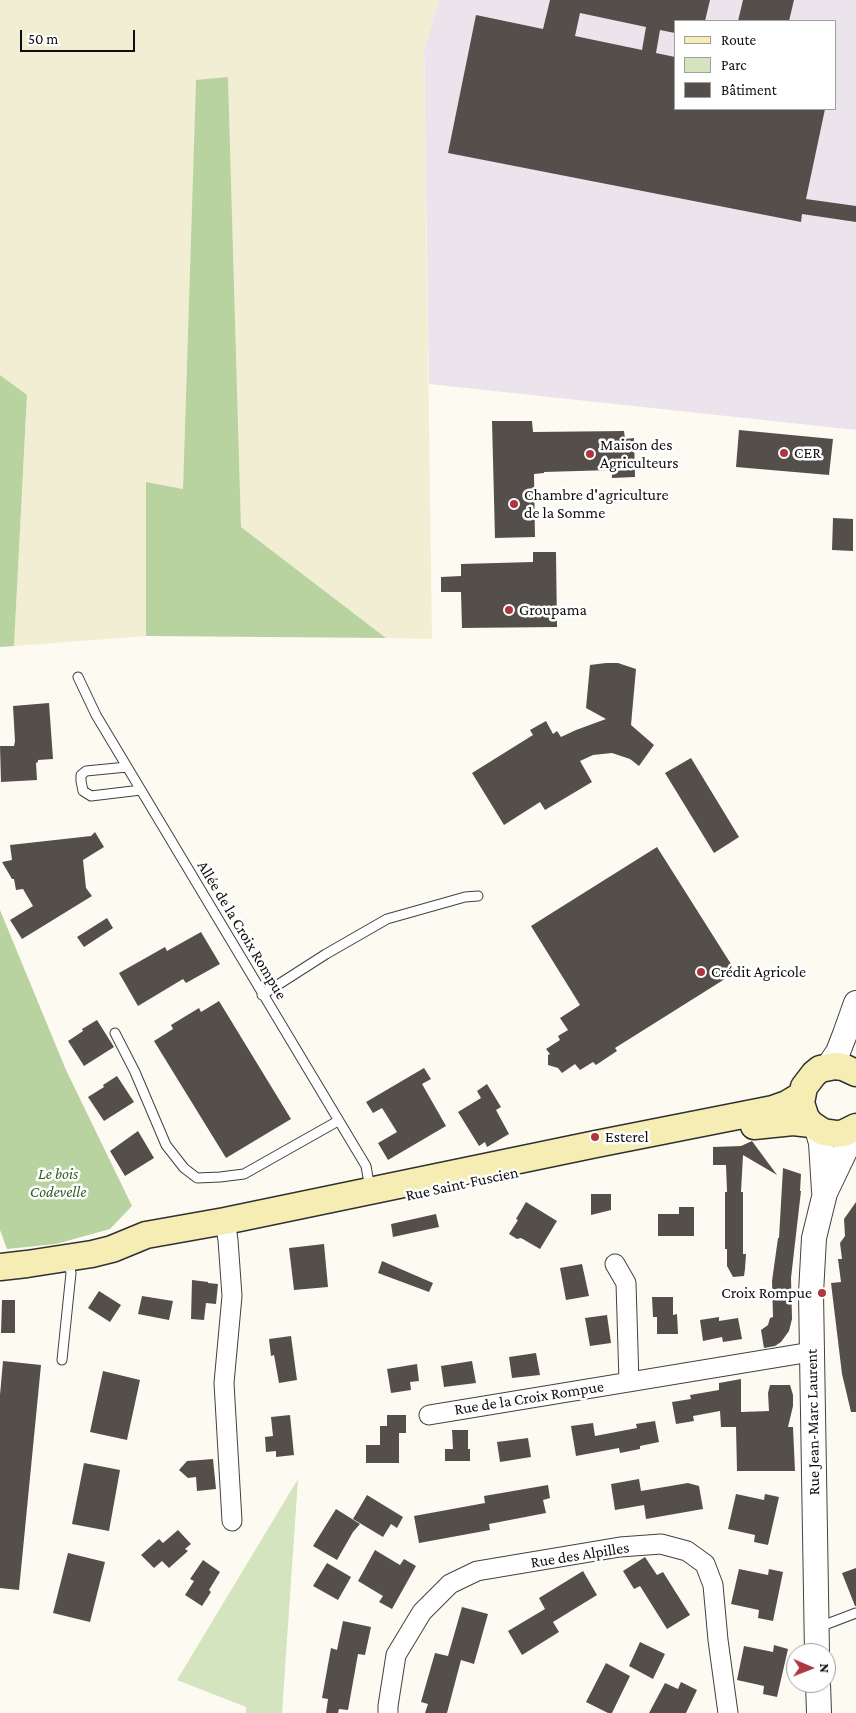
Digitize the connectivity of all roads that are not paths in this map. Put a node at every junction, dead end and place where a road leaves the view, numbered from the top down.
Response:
1 (78, 677) dead end
2 (127, 767) junction
3 (141, 790) junction
4 (478, 896) dead end
5 (262, 995) junction
6 (856, 1003) edge
7 (115, 1033) dead end
8 (828, 1067) junction
9 (856, 1073) edge
10 (802, 1094) junction
11 (338, 1121) junction
12 (814, 1126) junction
13 (856, 1128) edge
14 (825, 1193) junction
15 (371, 1196) junction
16 (225, 1226) junction
17 (67, 1258) junction
18 (615, 1264) dead end
19 (0, 1267) edge
20 (811, 1352) junction
21 (62, 1360) dead end
22 (629, 1382) junction
23 (429, 1415) dead end
24 (232, 1521) dead end
25 (856, 1613) edge
26 (817, 1627) junction
27 (818, 1643) edge
28 (818, 1693) edge
29 (817, 1712) edge
30 (388, 1713) edge
31 (728, 1713) edge

1 - 2 lane, Allée de la Croix Rompue
2 - 3 lane, Allée de la Croix Rompue
2 - 3 lane
3 - 5 lane, Allée de la Croix Rompue
4 - 5 lane
5 - 11 lane, Allée de la Croix Rompue
6 - 8 street
7 - 11 lane
8 - 9 main road
8 - 10 main road
10 - 12 main road
10 - 15 main road, Rue Saint-Fuscien
11 - 15 lane, Allée de la Croix Rompue
12 - 13 main road, Rue Saint-Fuscien
12 - 14 street, Rue Jean-Marc Laurent
12 - 15 main road, Rue Saint-Fuscien
13 - 14 street, Rue Jean-Marc Laurent
14 - 20 street, Rue Jean-Marc Laurent
15 - 16 main road, Rue Saint-Fuscien
16 - 17 main road, Rue Saint-Fuscien
16 - 24 street
17 - 19 main road, Rue Saint-Fuscien
17 - 21 lane
18 - 22 street
20 - 22 street, Rue de la Croix Rompue
20 - 26 street, Rue Jean-Marc Laurent
22 - 23 street, Rue de la Croix Rompue
25 - 26 lane
26 - 27 street, Rue Jean-Marc Laurent
28 - 29 street
30 - 31 street, Rue des Alpilles

